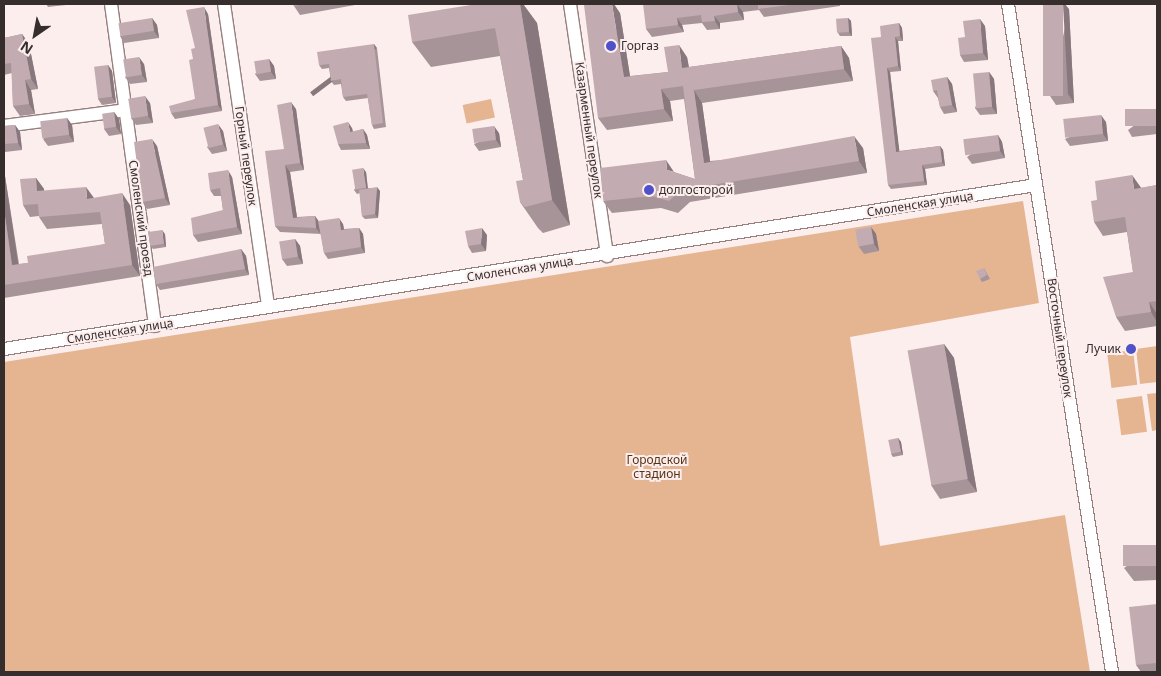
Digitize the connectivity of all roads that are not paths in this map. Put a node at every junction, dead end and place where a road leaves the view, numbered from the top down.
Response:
1 (111, 4) edge
2 (224, 4) edge
3 (570, 4) edge
4 (1008, 4) edge
5 (126, 110) junction
6 (4, 126) edge
7 (1036, 185) junction
8 (607, 256) junction
9 (268, 308) junction
10 (155, 326) junction
11 (4, 349) edge
12 (1112, 672) edge

1 - 5 street, Смоленский проезд
2 - 9 street, Горный переулок
3 - 8 street, Казарменный переулок
4 - 7 street, Восточный переулок
5 - 6 street
5 - 10 street, Смоленский проезд
7 - 8 street, Смоленская улица
7 - 12 street, Восточный переулок
8 - 9 street, Смоленская улица
9 - 10 street, Смоленская улица
10 - 11 street, Смоленская улица

